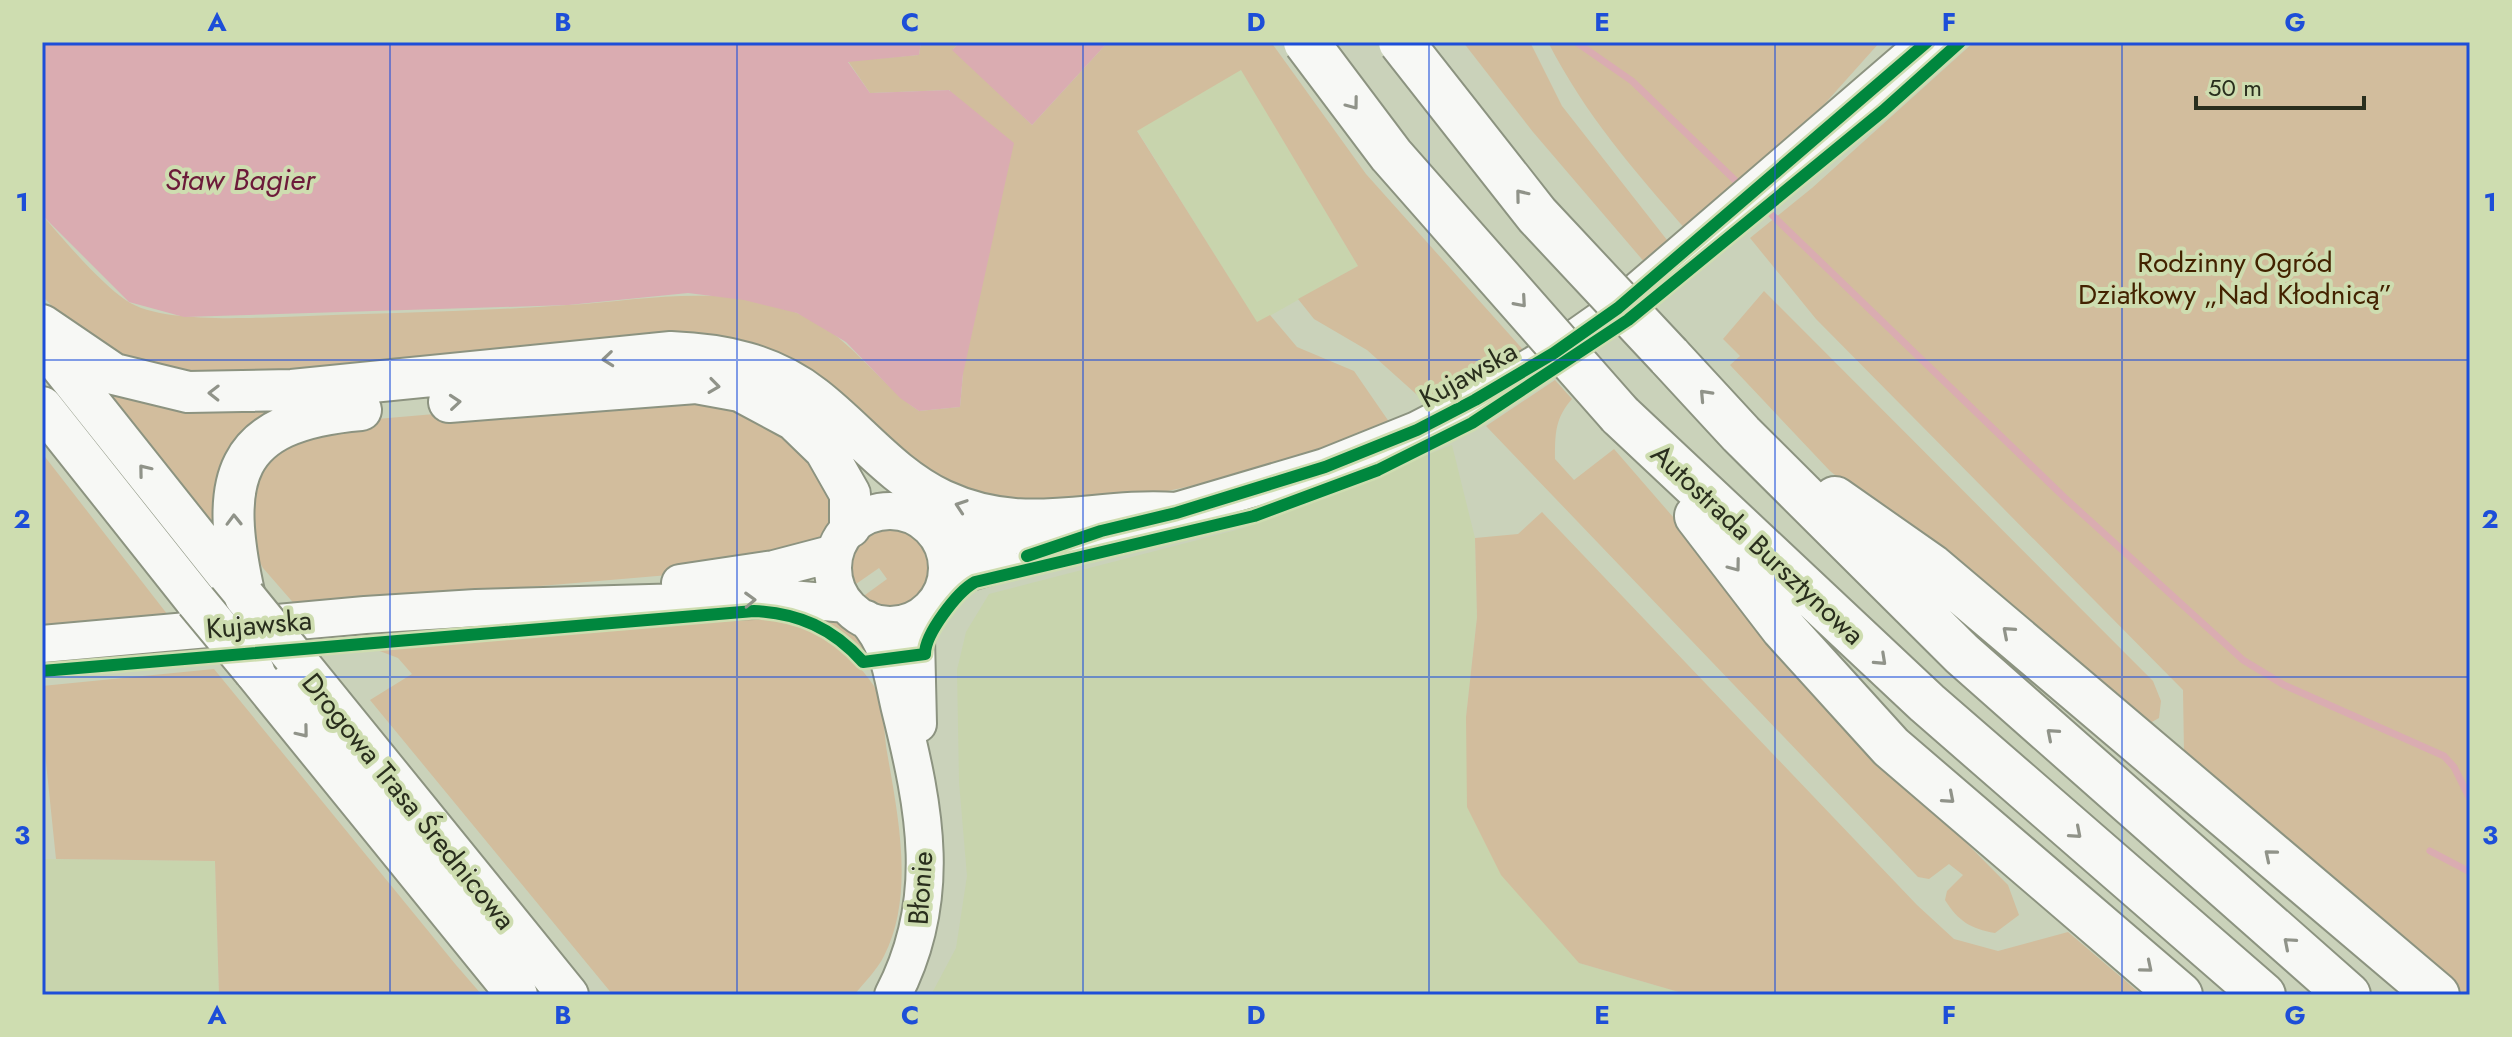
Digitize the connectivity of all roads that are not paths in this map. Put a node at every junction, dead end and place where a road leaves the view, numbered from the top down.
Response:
1 (1306, 42) edge
2 (1401, 42) edge
3 (1927, 42) edge
4 (42, 325) edge
5 (42, 342) edge
6 (815, 398) junction
7 (42, 407) edge
8 (1620, 415) junction
9 (42, 419) edge
10 (1741, 434) junction
11 (82, 457) junction
12 (1176, 513) junction
13 (923, 523) junction
14 (1101, 531) junction
15 (842, 540) junction
16 (245, 597) junction
17 (936, 599) junction
18 (476, 608) junction
19 (856, 611) junction
20 (42, 644) edge
21 (917, 777) junction
22 (517, 995) edge
23 (568, 995) edge
24 (893, 995) edge
25 (2180, 995) edge
26 (2263, 995) edge
27 (2348, 995) edge
28 (2437, 995) edge

1 -> 8 highway, Autostrada Bursztynowa, bridge
10 -> 2 highway, bridge
3 - 12 street, Kujawska
6 -> 4 main road
16 -> 5 main road, Drogowa Trasa Średnicowa
12 -> 6 main road
6 - 13 main road
7 - 11 main road, Drogowa Trasa Średnicowa
8 -> 25 highway
8 -> 26 highway, Autostrada Bursztynowa
9 - 11 main road
27 -> 10 highway
28 -> 10 highway
11 -> 22 main road, Drogowa Trasa Średnicowa, bridge
12 - 14 street, Kujawska
13 - 14 street, Kujawska
13 - 15 street
13 - 17 street
14 - 17 street, Kujawska
16 -> 15 main road
15 - 18 street, Kujawska
15 - 19 street
16 - 23 main road, Drogowa Trasa Średnicowa, bridge
17 - 19 street
17 - 21 street, Błonie
18 -> 19 street, Kujawska
18 - 20 street, Kujawska
19 - 21 street, Błonie
21 - 24 street, Błonie

